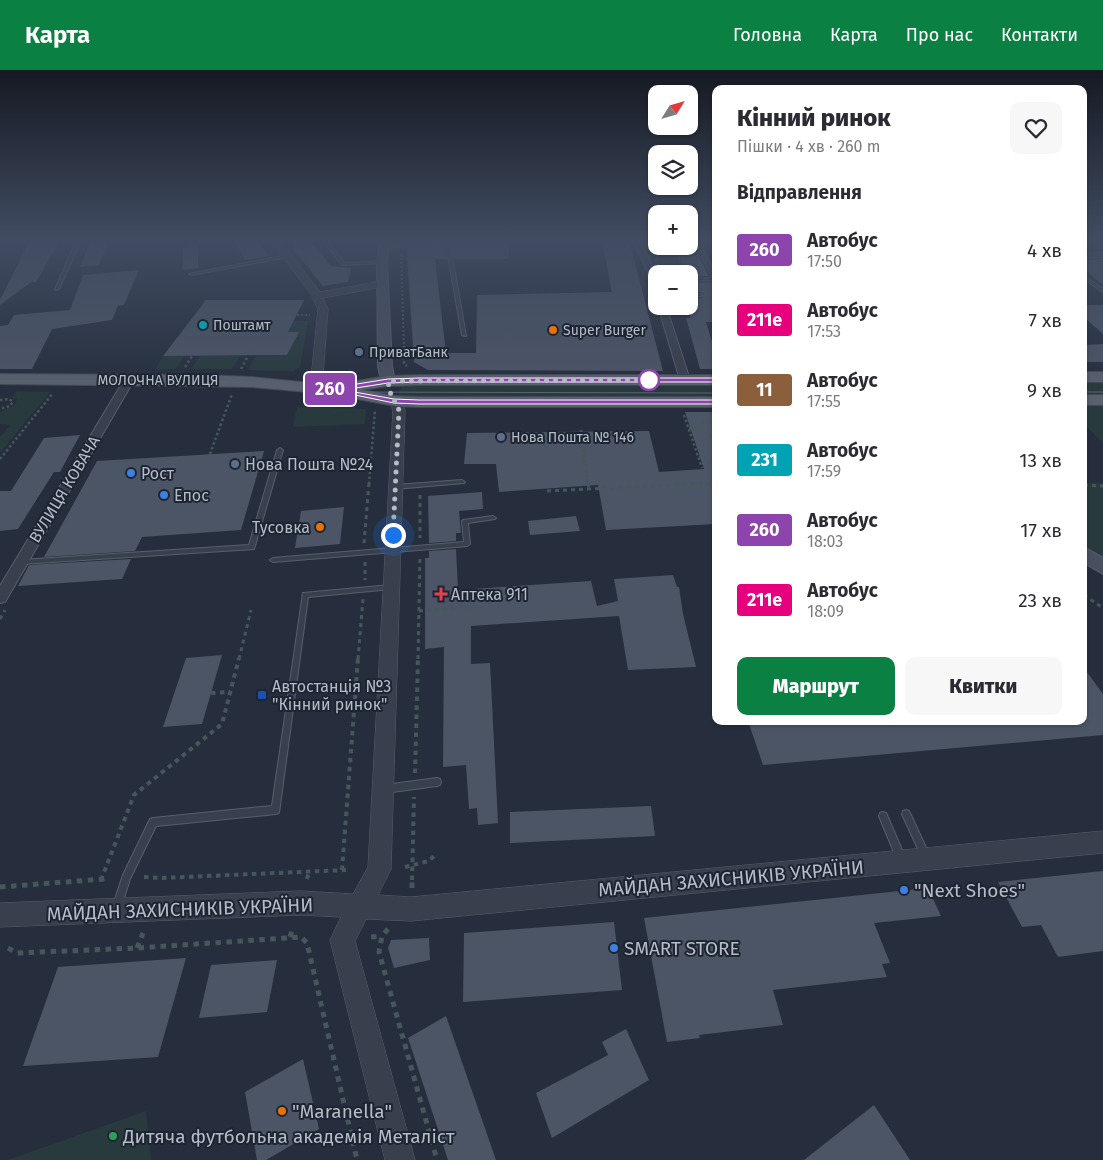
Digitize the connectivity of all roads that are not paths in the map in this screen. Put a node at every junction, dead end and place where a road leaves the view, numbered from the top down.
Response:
1 (312, 289) edge
2 (356, 289) edge
3 (382, 289) edge
4 (456, 289) edge
5 (317, 296) junction
6 (665, 315) edge
7 (464, 335) dead end
8 (1087, 377) edge
9 (1103, 378) edge
10 (0, 380) edge
11 (129, 380) junction
12 (685, 380) junction
13 (712, 380) edge
14 (388, 381) junction
15 (323, 389) junction
16 (1087, 400) edge
17 (1103, 400) edge
18 (394, 401) junction
19 (712, 402) edge
20 (280, 450) dead end
21 (462, 482) dead end
22 (395, 487) junction
23 (493, 518) dead end
24 (393, 551) junction
25 (1087, 556) edge
26 (273, 560) dead end
27 (20, 562) junction
28 (1103, 567) edge
29 (391, 587) junction
30 (0, 598) edge
31 (438, 782) dead end
32 (383, 790) junction
33 (906, 814) dead end
34 (883, 816) dead end
35 (1103, 842) edge
36 (927, 859) junction
37 (902, 862) junction
38 (3, 905) edge
39 (360, 906) junction
40 (116, 910) junction
41 (400, 1160) edge

1 - 5 street
2 - 5 street
3 - 14 main road
4 - 7 lane
5 - 15 street
6 - 12 street
8 - 9 main road
10 - 11 main road, МОЛОЧНА ВУЛИЦЯ
11 - 15 main road, МОЛОЧНА ВУЛИЦЯ
11 - 27 street, ВУЛИЦЯ КОВАЧА
12 - 13 main road
12 - 14 main road
14 - 15 main road
14 - 18 main road
15 - 18 main road
16 - 17 main road
18 - 19 main road
18 - 22 street
20 - 27 lane
21 - 22 lane
22 - 24 street
23 - 24 lane
24 - 26 lane
24 - 29 street
25 - 28 main road
27 - 30 street, ВУЛИЦЯ КОВАЧА
29 - 32 street
29 - 40 lane
31 - 32 lane
32 - 39 street
33 - 36 lane
34 - 37 lane
35 - 36 street, МАЙДАН ЗАХИСНИКІВ УКРАЇНИ
36 - 37 street, МАЙДАН ЗАХИСНИКІВ УКРАЇНИ
37 - 39 street, МАЙДАН ЗАХИСНИКІВ УКРАЇНИ
38 - 40 street, МАЙДАН ЗАХИСНИКІВ УКРАЇНИ
39 - 40 street, МАЙДАН ЗАХИСНИКІВ УКРАЇНИ
39 - 41 street

